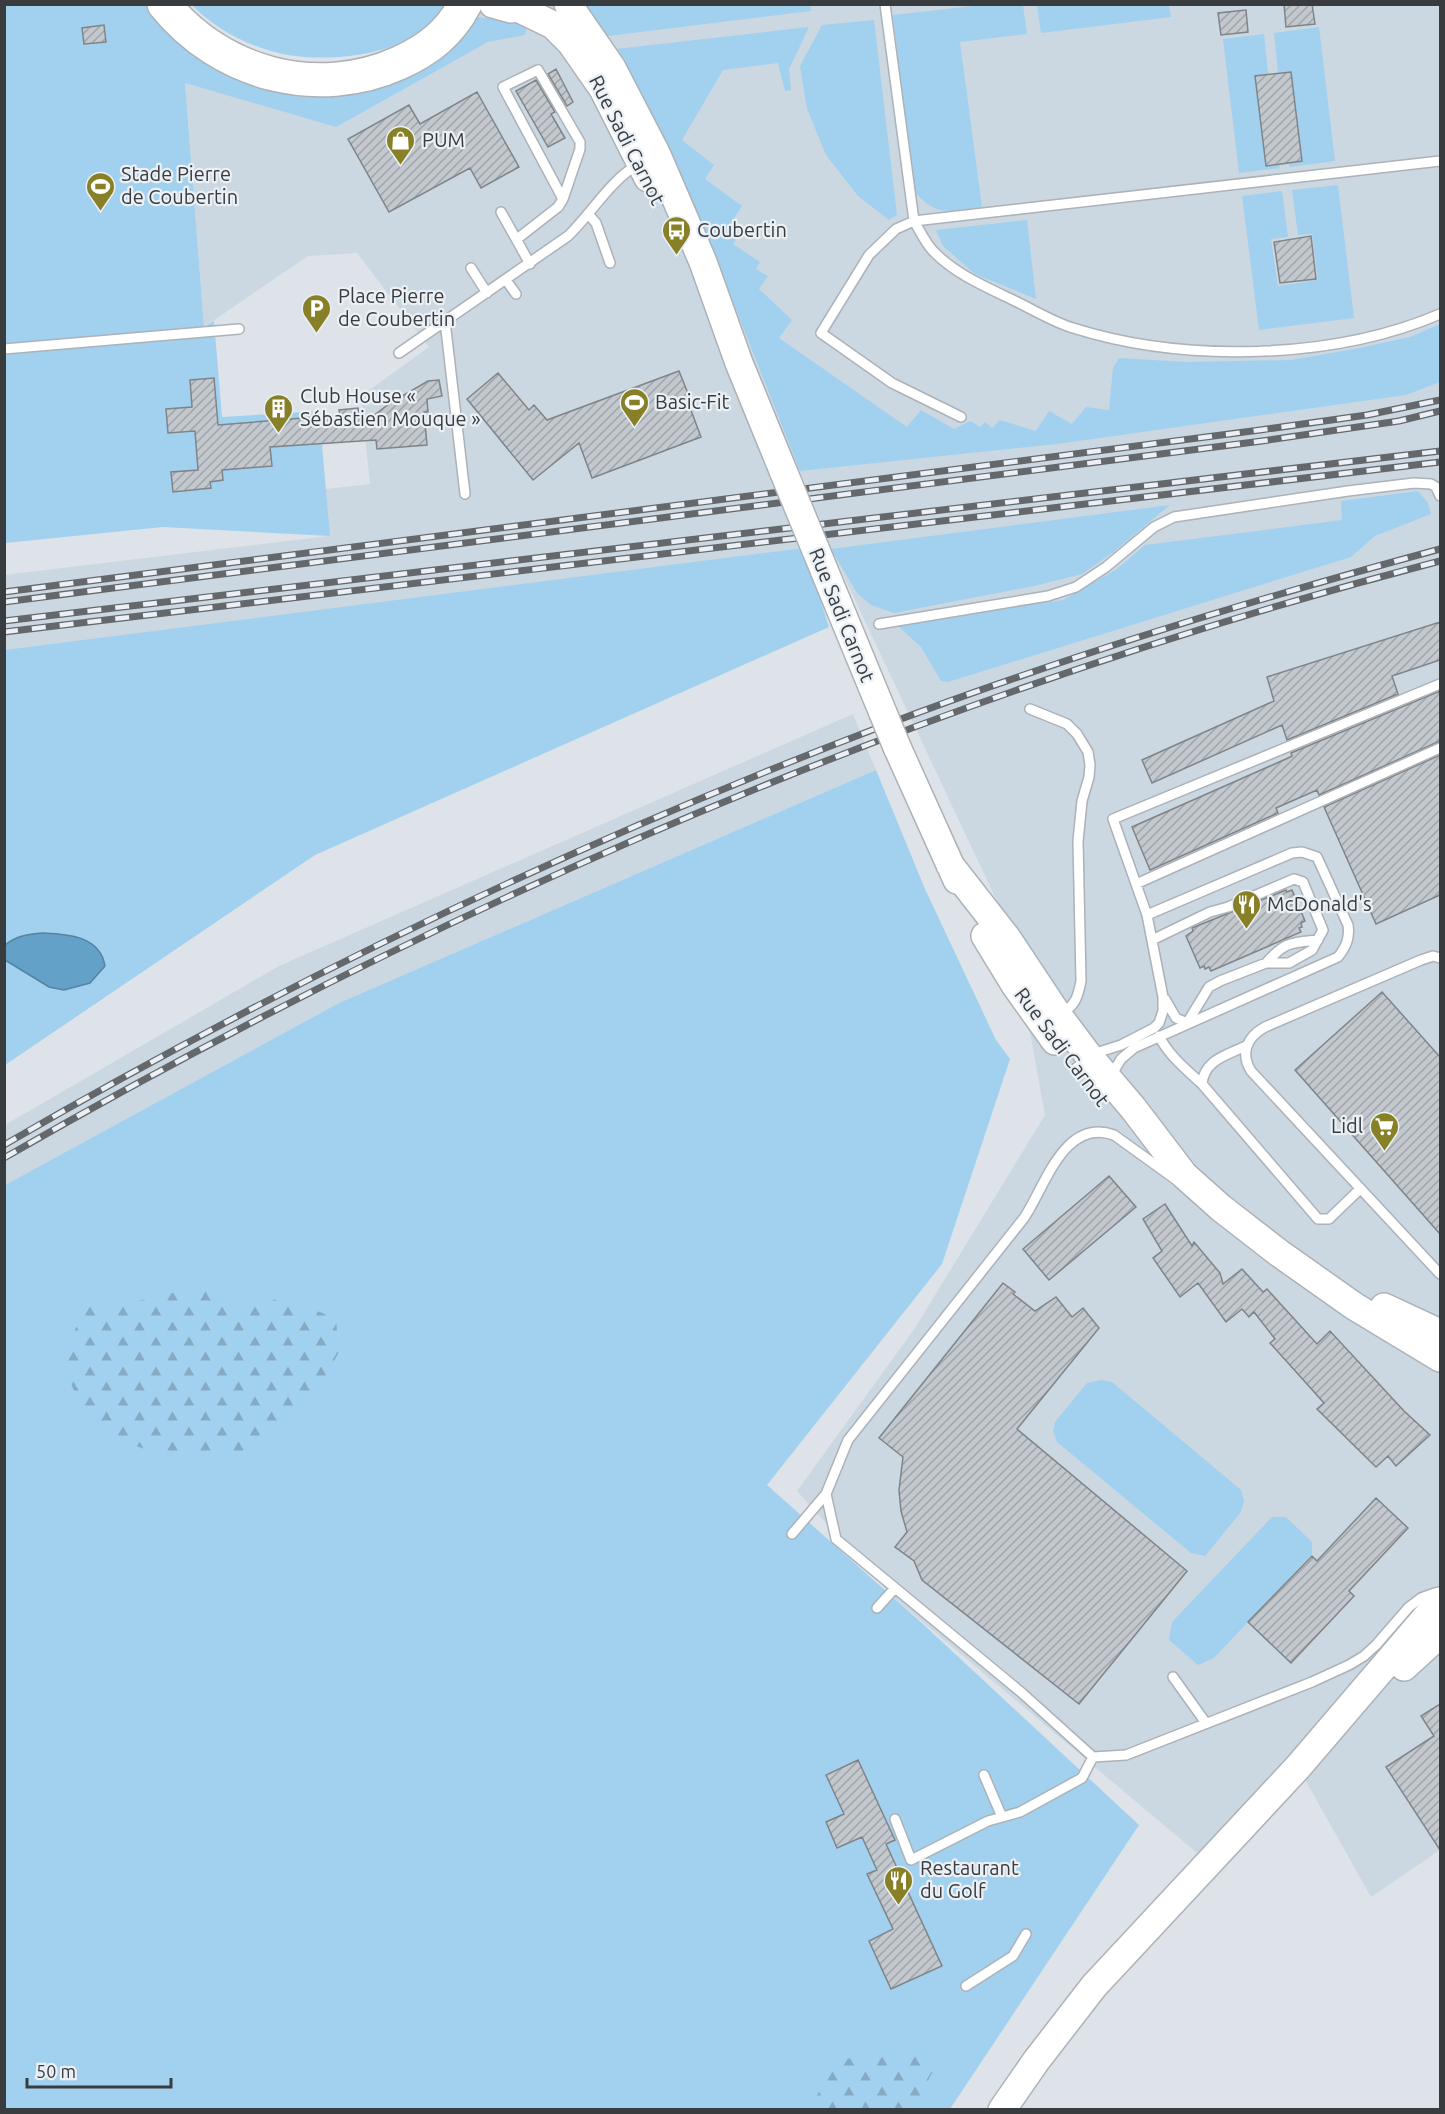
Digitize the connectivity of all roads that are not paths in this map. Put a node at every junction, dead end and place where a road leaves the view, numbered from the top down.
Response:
1 (164, 4) edge
2 (465, 4) edge
3 (568, 4) edge
4 (885, 4) edge
5 (514, 6) edge
6 (649, 159) junction
7 (1440, 161) edge
8 (563, 199) junction
9 (501, 212) dead end
10 (589, 215) junction
11 (914, 221) junction
12 (517, 239) junction
13 (610, 263) dead end
14 (531, 264) junction
15 (471, 268) dead end
16 (506, 280) junction
17 (487, 293) junction
18 (516, 294) dead end
19 (1440, 314) edge
20 (445, 321) junction
21 (239, 329) dead end
22 (4, 349) edge
23 (399, 353) dead end
24 (961, 417) dead end
25 (465, 494) dead end
26 (1440, 496) edge
27 (879, 624) dead end
28 (1440, 684) edge
29 (1030, 709) dead end
30 (1440, 748) edge
31 (950, 866) junction
32 (1136, 884) junction
33 (1147, 915) junction
34 (1152, 940) junction
35 (1318, 940) junction
36 (1440, 958) edge
37 (1266, 963) junction
38 (1163, 997) junction
39 (1058, 1015) junction
40 (1186, 1023) junction
41 (1159, 1036) junction
42 (1246, 1046) junction
43 (1083, 1063) junction
44 (1202, 1084) junction
45 (1102, 1086) junction
46 (1192, 1182) junction
47 (1360, 1189) junction
48 (1310, 1274) junction
49 (1440, 1274) edge
50 (1440, 1332) edge
51 (1440, 1358) edge
52 (826, 1494) junction
53 (792, 1534) dead end
54 (895, 1588) junction
55 (1440, 1592) edge
56 (1440, 1601) edge
57 (877, 1608) dead end
58 (1440, 1634) edge
59 (1173, 1677) dead end
60 (1206, 1723) junction
61 (1093, 1757) junction
62 (1298, 1767) junction
63 (984, 1775) dead end
64 (1002, 1817) junction
65 (895, 1819) dead end
66 (1026, 1934) dead end
67 (966, 1986) dead end
68 (1002, 2109) edge

1 - 2 highway
3 - 6 main road, Rue Sadi Carnot
4 - 11 lane
5 - 6 main road, Rue Sadi Carnot
6 - 10 lane
6 - 31 main road, Rue Sadi Carnot, bridge
7 - 11 lane
8 - 8 lane
8 - 12 lane
9 - 12 lane
10 - 13 lane
10 - 14 lane
11 - 19 lane
11 - 24 lane
12 - 14 lane
14 - 16 lane
15 - 17 lane
16 - 17 lane
16 - 18 lane
17 - 20 lane
20 - 23 lane
20 - 25 lane
21 - 22 lane
26 - 27 lane
28 - 32 lane
29 - 39 lane
30 - 32 lane
31 - 39 main road, Rue Sadi Carnot
31 - 43 main road, Rue Sadi Carnot
32 - 33 lane
33 - 34 lane
33 - 40 lane
34 - 35 lane
34 - 38 lane
35 - 37 lane
35 - 37 lane
36 - 42 lane
37 - 40 lane
38 - 40 lane
38 - 43 lane
39 - 43 main road, Rue Sadi Carnot
40 - 41 lane
41 - 44 lane
41 - 45 lane
42 - 44 lane
42 - 47 lane
43 - 45 main road, Rue Sadi Carnot
44 - 47 lane
45 - 46 main road, Rue Sadi Carnot
46 - 48 main road, Rue Sadi Carnot
46 - 52 lane
47 - 49 lane
48 - 50 main road, Rue Sadi Carnot
48 - 51 main road, Rue Sadi Carnot
52 - 53 lane
52 - 54 lane
54 - 57 lane
54 - 61 lane
55 - 60 lane
56 - 62 main road
58 - 62 main road
59 - 60 lane
60 - 61 lane
61 - 64 lane
62 - 68 main road
63 - 64 lane
64 - 65 lane
66 - 67 lane

